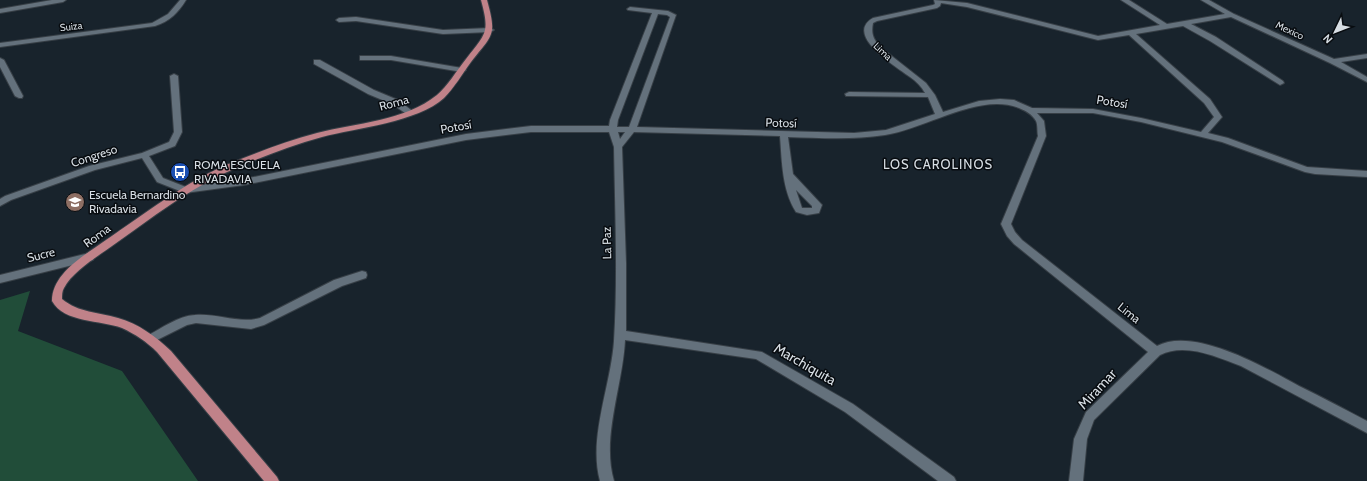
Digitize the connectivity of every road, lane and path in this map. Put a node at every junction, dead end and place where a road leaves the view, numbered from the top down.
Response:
1 (63, 0) edge
2 (183, 0) edge
3 (484, 0) edge
4 (1124, 0) edge
5 (1204, 0) edge
6 (938, 1) edge
7 (630, 9) dead end
8 (0, 11) edge
9 (656, 11) junction
10 (1232, 15) junction
11 (340, 20) dead end
12 (1185, 24) junction
13 (1167, 27) junction
14 (490, 30) junction
15 (1132, 34) junction
16 (0, 45) edge
17 (1367, 56) edge
18 (363, 58) dead end
19 (0, 60) edge
20 (1333, 61) junction
21 (317, 62) dead end
22 (462, 70) junction
23 (174, 76) dead end
24 (1367, 80) edge
25 (1280, 83) dead end
26 (849, 94) dead end
27 (931, 95) junction
28 (19, 96) dead end
29 (1031, 110) junction
30 (410, 113) junction
31 (940, 115) junction
32 (614, 129) junction
33 (632, 130) junction
34 (1203, 134) junction
35 (784, 135) junction
36 (618, 147) junction
37 (144, 155) junction
38 (1367, 174) edge
39 (790, 176) dead end
40 (185, 190) junction
41 (0, 203) edge
42 (89, 257) junction
43 (362, 275) dead end
44 (0, 279) edge
45 (620, 335) junction
46 (151, 339) junction
47 (1156, 352) junction
48 (1367, 427) edge
49 (272, 481) edge
50 (607, 481) edge
51 (949, 481) edge
52 (1076, 481) edge

1 - 8 street
2 - 16 street, Suiza
3 - 14 main road
4 - 13 street
5 - 10 street, Mexico
6 - 15 street
6 - 27 street, Lima
7 - 9 street
9 - 32 street, La Paz
9 - 33 street
10 - 12 street
10 - 20 street, Mexico
11 - 14 street
12 - 13 street
12 - 25 street
13 - 15 street
14 - 22 main road, Roma
15 - 34 street
17 - 20 street
18 - 22 street
19 - 28 street
20 - 24 street, Mexico
21 - 30 street
22 - 30 main road, Roma
23 - 37 street, Congreso
26 - 27 street
27 - 31 street, Lima
29 - 31 street, Potosí
29 - 34 street, Potosí
29 - 47 street, Lima
30 - 40 main road, Roma
31 - 35 street, Potosí
32 - 33 street, Potosí
32 - 36 street, La Paz
32 - 40 street, Potosí
33 - 35 street, Potosí
33 - 36 street
34 - 38 street, Potosí
35 - 39 street
36 - 45 street, La Paz
37 - 40 street
37 - 41 street, Congreso
40 - 42 main road, Roma
42 - 44 street, Sucre
42 - 46 main road, Roma
43 - 46 street
45 - 50 street, La Paz
45 - 51 street, Marchiquita
46 - 49 main road, Roma
47 - 48 street
47 - 52 street, Miramar

